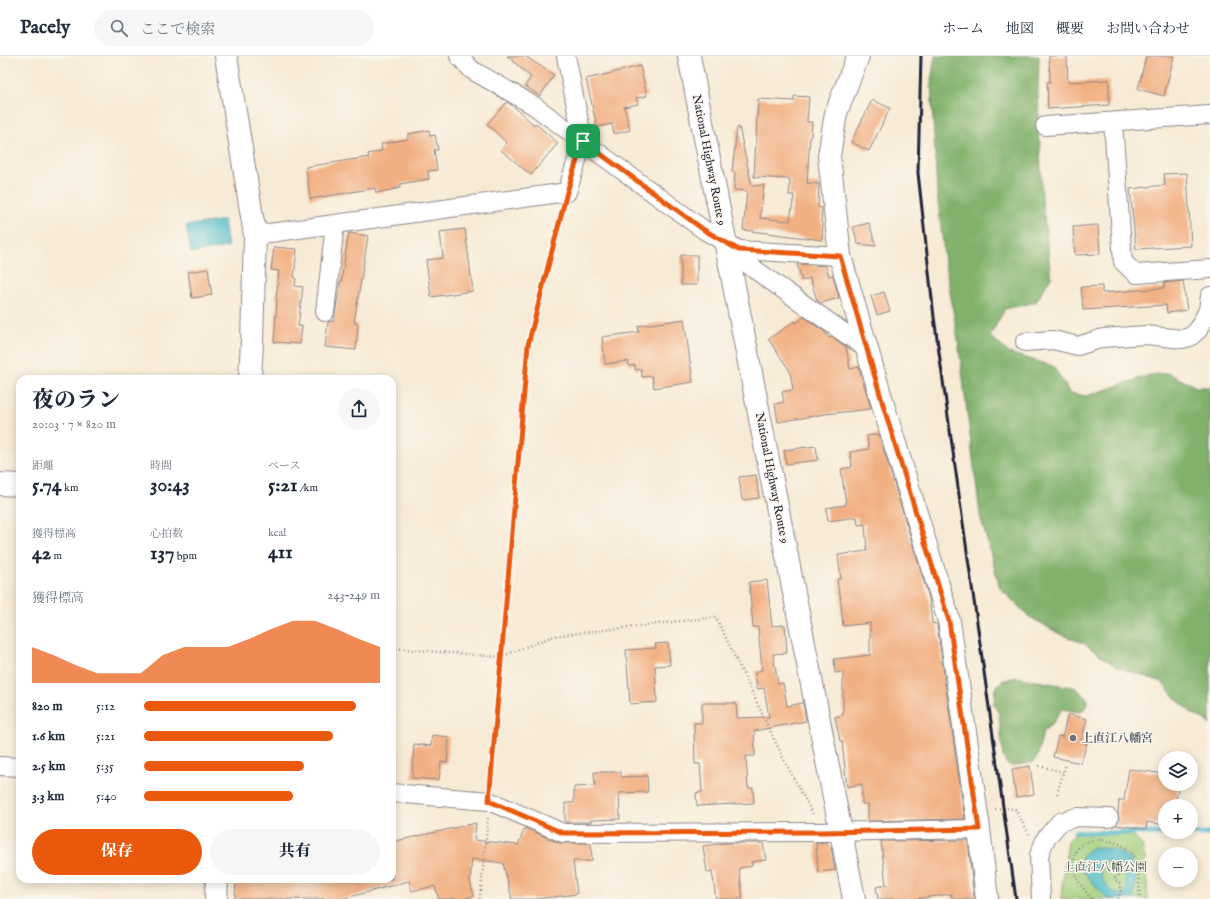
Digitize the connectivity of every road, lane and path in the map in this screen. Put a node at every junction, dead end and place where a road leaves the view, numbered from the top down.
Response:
1 (226, 56) edge
2 (459, 56) edge
3 (566, 56) edge
4 (689, 56) edge
5 (858, 56) edge
6 (1210, 115) edge
7 (1112, 122) junction
8 (1045, 126) dead end
9 (583, 141) junction
10 (567, 192) junction
11 (335, 224) junction
12 (255, 235) junction
13 (733, 247) junction
14 (840, 256) junction
15 (1210, 269) edge
16 (1210, 296) edge
17 (325, 312) dead end
18 (1025, 342) dead end
19 (867, 349) junction
20 (250, 375) edge
21 (0, 484) edge
22 (16, 485) edge
23 (396, 648) edge
24 (500, 657) junction
25 (1066, 764) dead end
26 (0, 766) edge
27 (1039, 766) dead end
28 (16, 767) edge
29 (1063, 772) junction
30 (396, 793) edge
31 (1057, 794) dead end
32 (489, 801) junction
33 (1109, 818) dead end
34 (978, 820) junction
35 (832, 832) junction
36 (1133, 854) junction
37 (1039, 856) junction
38 (216, 883) edge
39 (216, 899) edge
40 (480, 899) edge
41 (854, 899) edge
42 (987, 899) edge
43 (1041, 899) edge
44 (1091, 899) edge
45 (1118, 899) edge
46 (1140, 899) edge

1 - 12 main road
2 - 9 street
3 - 9 street
4 - 13 main road, National Highway Route 9
5 - 14 main road
6 - 7 street
7 - 8 street
7 - 15 street
9 - 10 street
9 - 13 street
10 - 11 street
10 - 24 path
11 - 12 street
11 - 17 street
12 - 20 main road
13 - 14 street
13 - 19 street
13 - 35 main road, National Highway Route 9
14 - 19 main road
16 - 18 street
19 - 34 main road
21 - 22 main road
23 - 24 path
24 - 32 path
24 - 35 path
25 - 29 path
26 - 28 street
27 - 29 path
29 - 31 path
30 - 32 street
32 - 35 street
32 - 40 path
33 - 37 street
34 - 35 street
34 - 37 path
34 - 42 main road
35 - 41 main road, National Highway Route 9
36 - 44 path
36 - 45 path
36 - 46 path
37 - 43 street
38 - 39 main road

